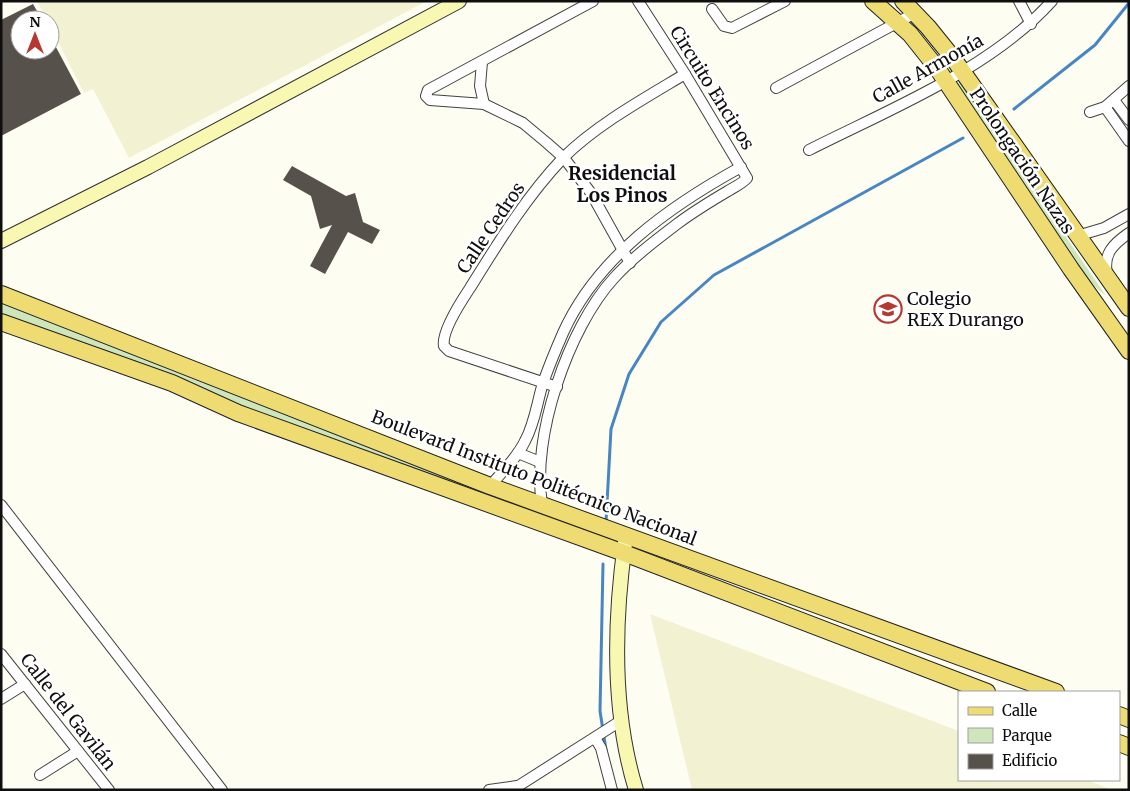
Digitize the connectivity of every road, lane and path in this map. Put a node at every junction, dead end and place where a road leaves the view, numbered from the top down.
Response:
1 (459, 1) edge
2 (592, 1) edge
3 (638, 1) edge
4 (785, 1) edge
5 (873, 1) edge
6 (903, 1) edge
7 (1019, 1) edge
8 (1052, 1) edge
9 (712, 9) dead end
10 (915, 13) junction
11 (898, 22) junction
12 (1031, 24) junction
13 (482, 62) junction
14 (962, 71) junction
15 (685, 74) junction
16 (945, 81) junction
17 (1129, 86) edge
18 (776, 88) dead end
19 (1114, 100) junction
20 (484, 104) junction
21 (1104, 107) junction
22 (1090, 112) dead end
23 (1129, 120) edge
24 (1129, 141) edge
25 (809, 150) dead end
26 (564, 158) junction
27 (741, 167) junction
28 (1129, 214) edge
29 (1129, 233) edge
30 (1077, 236) junction
31 (1, 241) edge
32 (622, 251) junction
33 (630, 263) junction
34 (1108, 280) junction
35 (1, 294) edge
36 (1129, 308) edge
37 (1, 322) edge
38 (1126, 342) edge
39 (544, 383) junction
40 (556, 387) junction
41 (533, 424) junction
42 (545, 429) junction
43 (518, 453) junction
44 (540, 462) junction
45 (490, 486) junction
46 (480, 500) junction
47 (542, 504) junction
48 (1, 505) edge
49 (626, 535) junction
50 (624, 553) junction
51 (1, 654) edge
52 (25, 684) junction
53 (984, 691) edge
54 (1053, 691) edge
55 (1, 699) edge
56 (622, 720) junction
57 (600, 735) junction
58 (78, 751) junction
59 (40, 775) dead end
60 (514, 788) edge
61 (109, 790) edge
62 (222, 790) edge
63 (489, 790) edge
64 (612, 790) edge
65 (636, 790) edge

1 - 31 street
2 - 13 street
3 - 15 street, Circuito Encinos
4 - 9 street
5 - 11 main road, Prolongación Nazas
6 - 10 main road, Prolongación Nazas
7 - 12 street
8 - 12 street, Calle Armonía
10 - 11 street
10 - 14 main road, Prolongación Nazas
11 - 16 main road, Prolongación Nazas
11 - 18 street
12 - 14 street, Calle Armonía
13 - 20 street
13 - 20 street
14 - 16 street, Calle Armonía
14 - 30 main road, Prolongación Nazas
15 - 26 street, Calle Cedros
15 - 27 street, Circuito Encinos
16 - 25 street, Calle Armonía
16 - 38 main road, Prolongación Nazas
17 - 19 street
19 - 21 street
19 - 23 street
20 - 26 street
21 - 22 street
21 - 24 street
26 - 32 street
26 - 39 street, Calle Cedros
27 - 32 street
27 - 33 street
28 - 30 street
29 - 34 street
30 - 34 main road, Prolongación Nazas
32 - 33 street
32 - 39 street
33 - 40 street
34 - 36 main road, Prolongación Nazas
35 - 45 main road, Boulevard Instituto Politécnico Nacional
37 - 46 main road
39 - 40 street, Calle Cedros
39 - 41 street
40 - 42 street
41 - 42 street
41 - 43 street
42 - 44 street
43 - 44 street
43 - 45 street
44 - 47 street
45 - 46 main road
45 - 47 main road, Boulevard Instituto Politécnico Nacional
46 - 50 main road
47 - 49 main road, Boulevard Instituto Politécnico Nacional
48 - 62 street
49 - 50 street
49 - 54 main road, Boulevard Instituto Politécnico Nacional
50 - 53 main road
50 - 56 street
51 - 52 street, Calle del Gavilán
52 - 55 street
52 - 58 street, Calle del Gavilán
56 - 57 street
56 - 65 street
57 - 60 street
57 - 64 street
58 - 59 street
58 - 61 street, Calle del Gavilán
60 - 63 street

